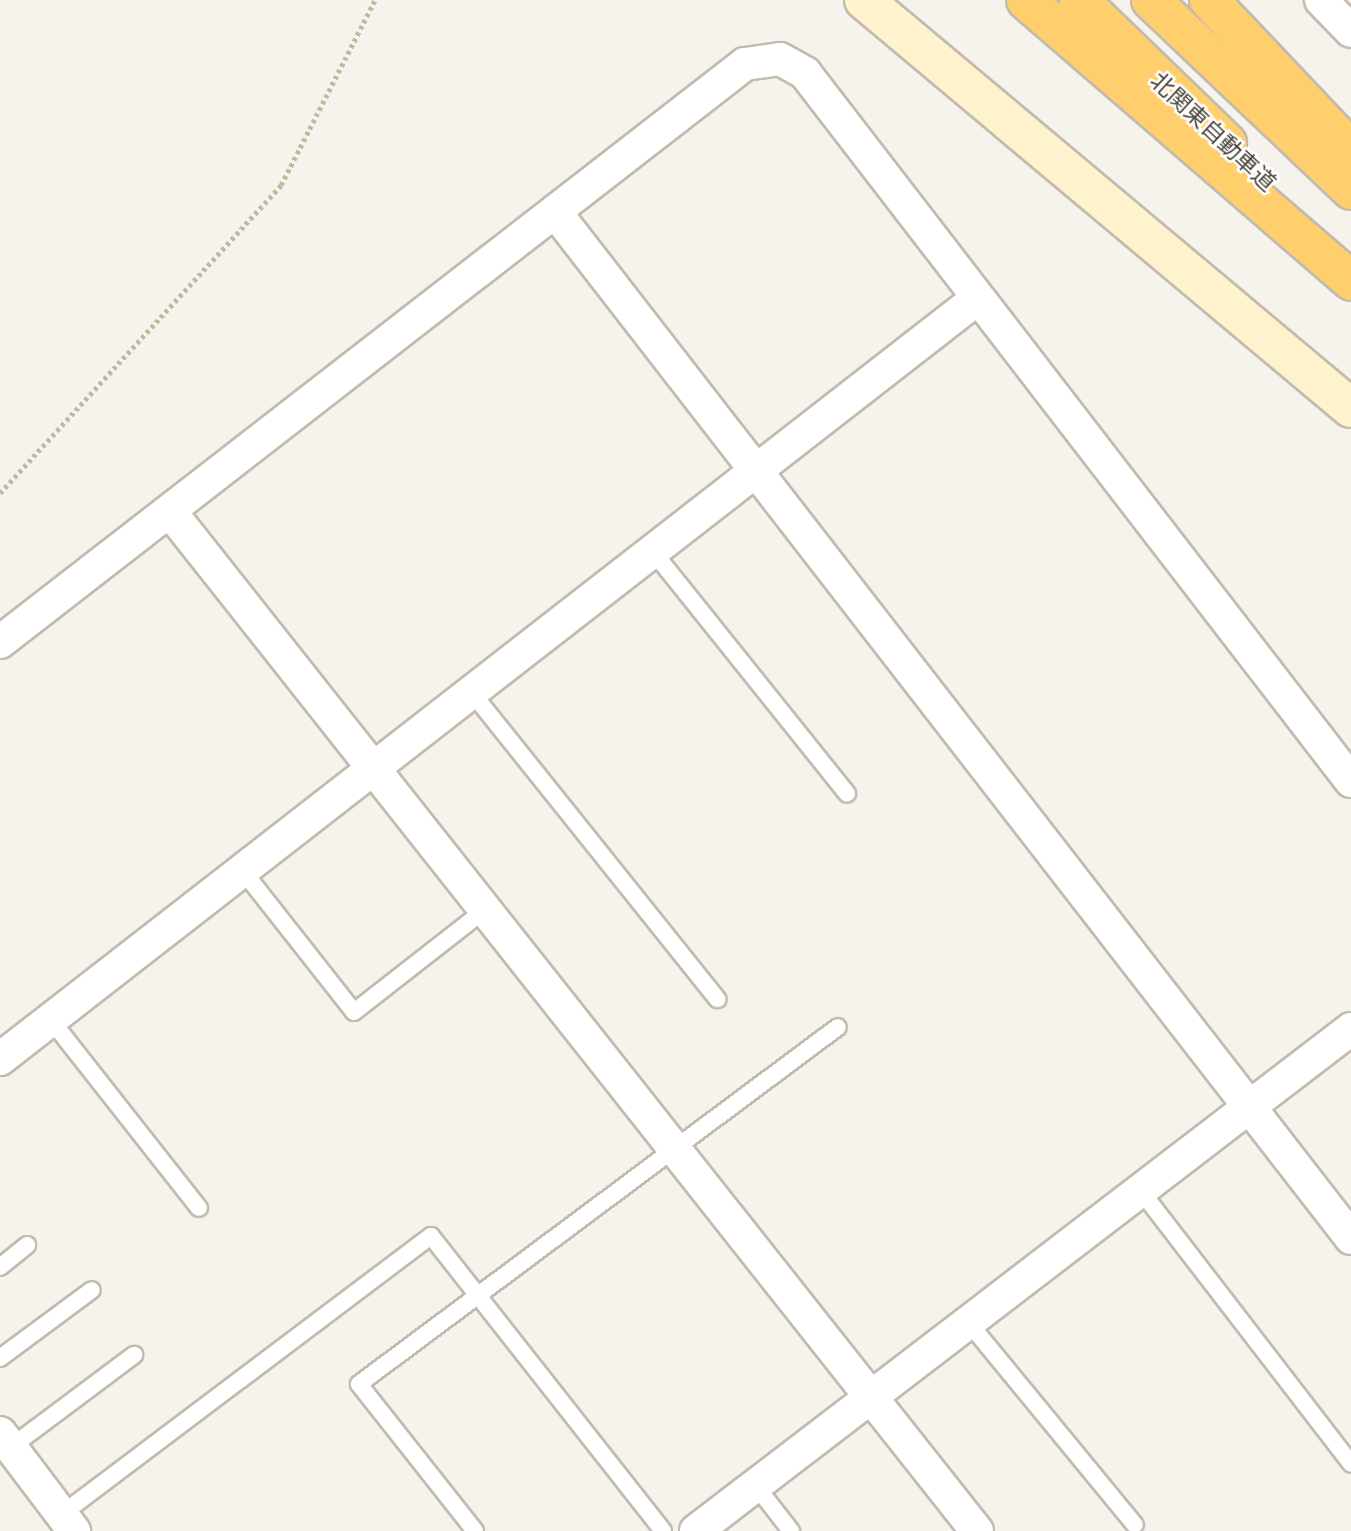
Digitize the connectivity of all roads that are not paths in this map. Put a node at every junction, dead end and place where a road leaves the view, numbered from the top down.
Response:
1 (864, 0) edge
2 (1026, 0) edge
3 (1079, 0) edge
4 (1151, 0) edge
5 (1209, 0) edge
6 (1321, 0) edge
7 (1351, 31) edge
8 (1351, 150) edge
9 (1351, 190) edge
10 (556, 213) junction
11 (1351, 260) edge
12 (1351, 281) edge
13 (978, 298) junction
14 (1351, 408) edge
15 (758, 475) junction
16 (172, 514) junction
17 (655, 554) junction
18 (0, 642) edge
19 (473, 694) junction
20 (377, 769) junction
21 (1351, 780) edge
22 (847, 794) dead end
23 (243, 871) junction
24 (487, 908) junction
25 (717, 999) dead end
26 (51, 1020) junction
27 (838, 1027) dead end
28 (1351, 1029) edge
29 (0, 1059) edge
30 (1248, 1106) junction
31 (678, 1150) junction
32 (1141, 1191) junction
33 (199, 1208) dead end
34 (1351, 1238) edge
35 (27, 1245) dead end
36 (0, 1267) edge
37 (92, 1290) dead end
38 (477, 1296) junction
39 (970, 1323) junction
40 (134, 1355) dead end
41 (0, 1358) edge
42 (873, 1397) junction
43 (4, 1445) edge
44 (1351, 1464) edge
45 (756, 1486) junction
46 (68, 1522) edge
47 (1135, 1525) dead end
48 (474, 1531) edge
49 (663, 1531) edge
50 (696, 1531) edge
51 (791, 1531) edge
52 (976, 1531) edge

1 - 14 street
2 - 12 highway
3 - 11 highway, 北関東自動車道
4 - 9 highway
5 - 8 highway
6 - 7 street
10 - 13 street
10 - 15 street
10 - 16 street
13 - 15 street
13 - 21 street
15 - 17 street
15 - 30 street
16 - 18 street
16 - 20 street
17 - 19 street
17 - 22 lane
19 - 20 street
19 - 25 lane
20 - 23 street
20 - 24 street
23 - 24 lane
23 - 26 street
24 - 31 street
26 - 29 street
26 - 33 lane
27 - 31 lane
28 - 30 street
30 - 32 street
30 - 34 street
31 - 38 lane
31 - 42 street
32 - 39 street
32 - 44 lane
35 - 36 lane
37 - 41 lane
38 - 46 lane
38 - 48 lane
38 - 49 lane
39 - 42 street
39 - 47 lane
40 - 43 lane
42 - 45 street
42 - 52 street
43 - 46 street
45 - 50 street
45 - 51 lane

